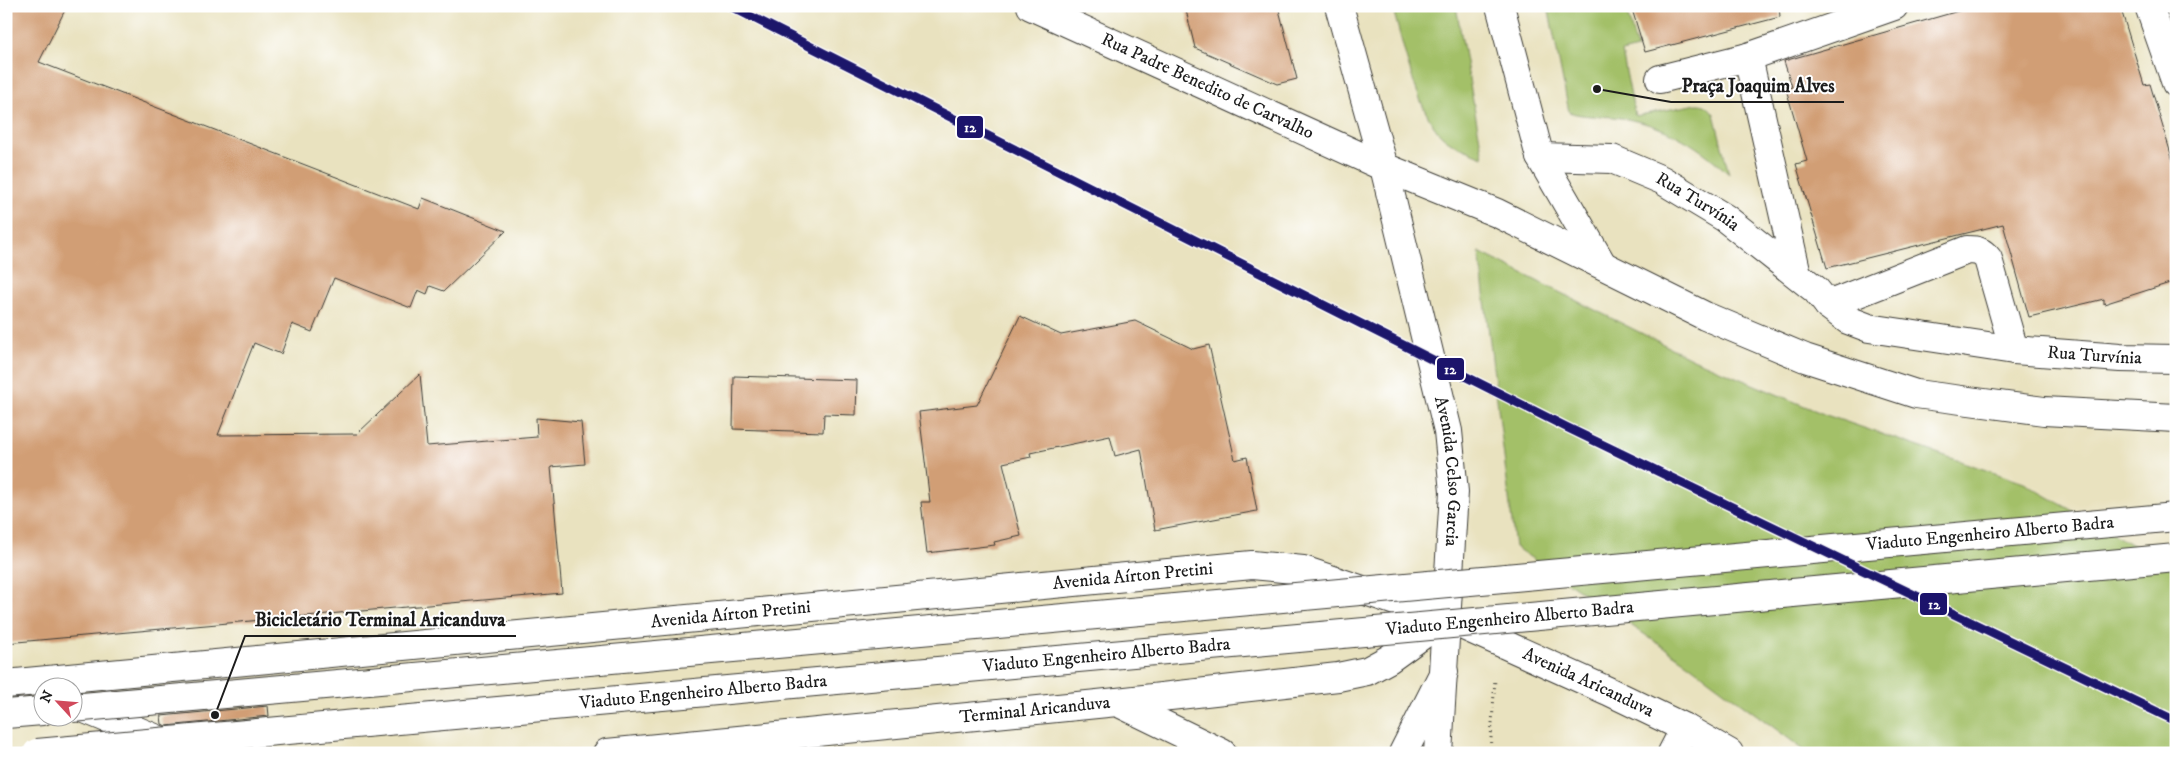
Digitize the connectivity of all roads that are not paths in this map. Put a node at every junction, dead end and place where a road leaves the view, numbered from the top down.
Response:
1 (1031, 6) edge
2 (1339, 6) edge
3 (1500, 6) edge
4 (1894, 6) edge
5 (2149, 6) edge
6 (1748, 57) junction
7 (1660, 79) dead end
8 (2176, 84) edge
9 (1540, 157) junction
10 (1384, 167) junction
11 (1602, 264) junction
12 (1797, 274) junction
13 (1828, 305) junction
14 (2014, 350) junction
15 (2176, 359) edge
16 (2176, 418) edge
17 (2176, 516) edge
18 (2176, 558) edge
19 (1446, 618) junction
20 (1444, 672) junction
21 (23, 686) edge
22 (1117, 702) junction
23 (82, 707) edge
24 (82, 708) edge
25 (32, 712) edge
26 (6, 714) edge
27 (1685, 728) junction
28 (37, 753) edge
29 (191, 753) edge
30 (607, 753) edge
31 (1222, 753) edge
32 (1403, 753) edge
33 (1438, 753) edge
34 (1672, 753) edge
35 (1729, 753) edge

1 - 10 main road, Rua Padre Benedito de Carvalho
2 - 10 main road, Avenida Celso Garcia
3 - 9 main road
4 - 6 main road
5 - 8 main road
6 - 7 main road
6 - 12 main road
9 - 11 main road
9 - 12 main road, Rua Turvínia
10 - 11 main road, Rua Padre Benedito de Carvalho
10 - 19 main road, Avenida Celso Garcia
11 - 16 main road, Rua Padre Benedito de Carvalho
12 - 13 main road, Rua Turvínia
13 - 14 main road, Rua Turvínia
13 - 14 main road
14 - 15 main road, Rua Turvínia
17 - 23 main road, Viaduto Engenheiro Alberto Badra, bridge
18 - 28 main road, Viaduto Engenheiro Alberto Badra, bridge
19 - 20 main road, Avenida Celso Garcia
19 - 21 main road, Avenida Aírton Pretini
19 - 22 main road, Terminal Aricanduva
19 - 27 main road, Avenida Aricanduva
20 - 32 main road
20 - 33 main road, Avenida Celso Garcia
22 - 30 main road, Terminal Aricanduva
22 - 31 main road
24 - 29 main road
25 - 26 main road
27 - 34 main road
27 - 35 main road, Avenida Aricanduva

